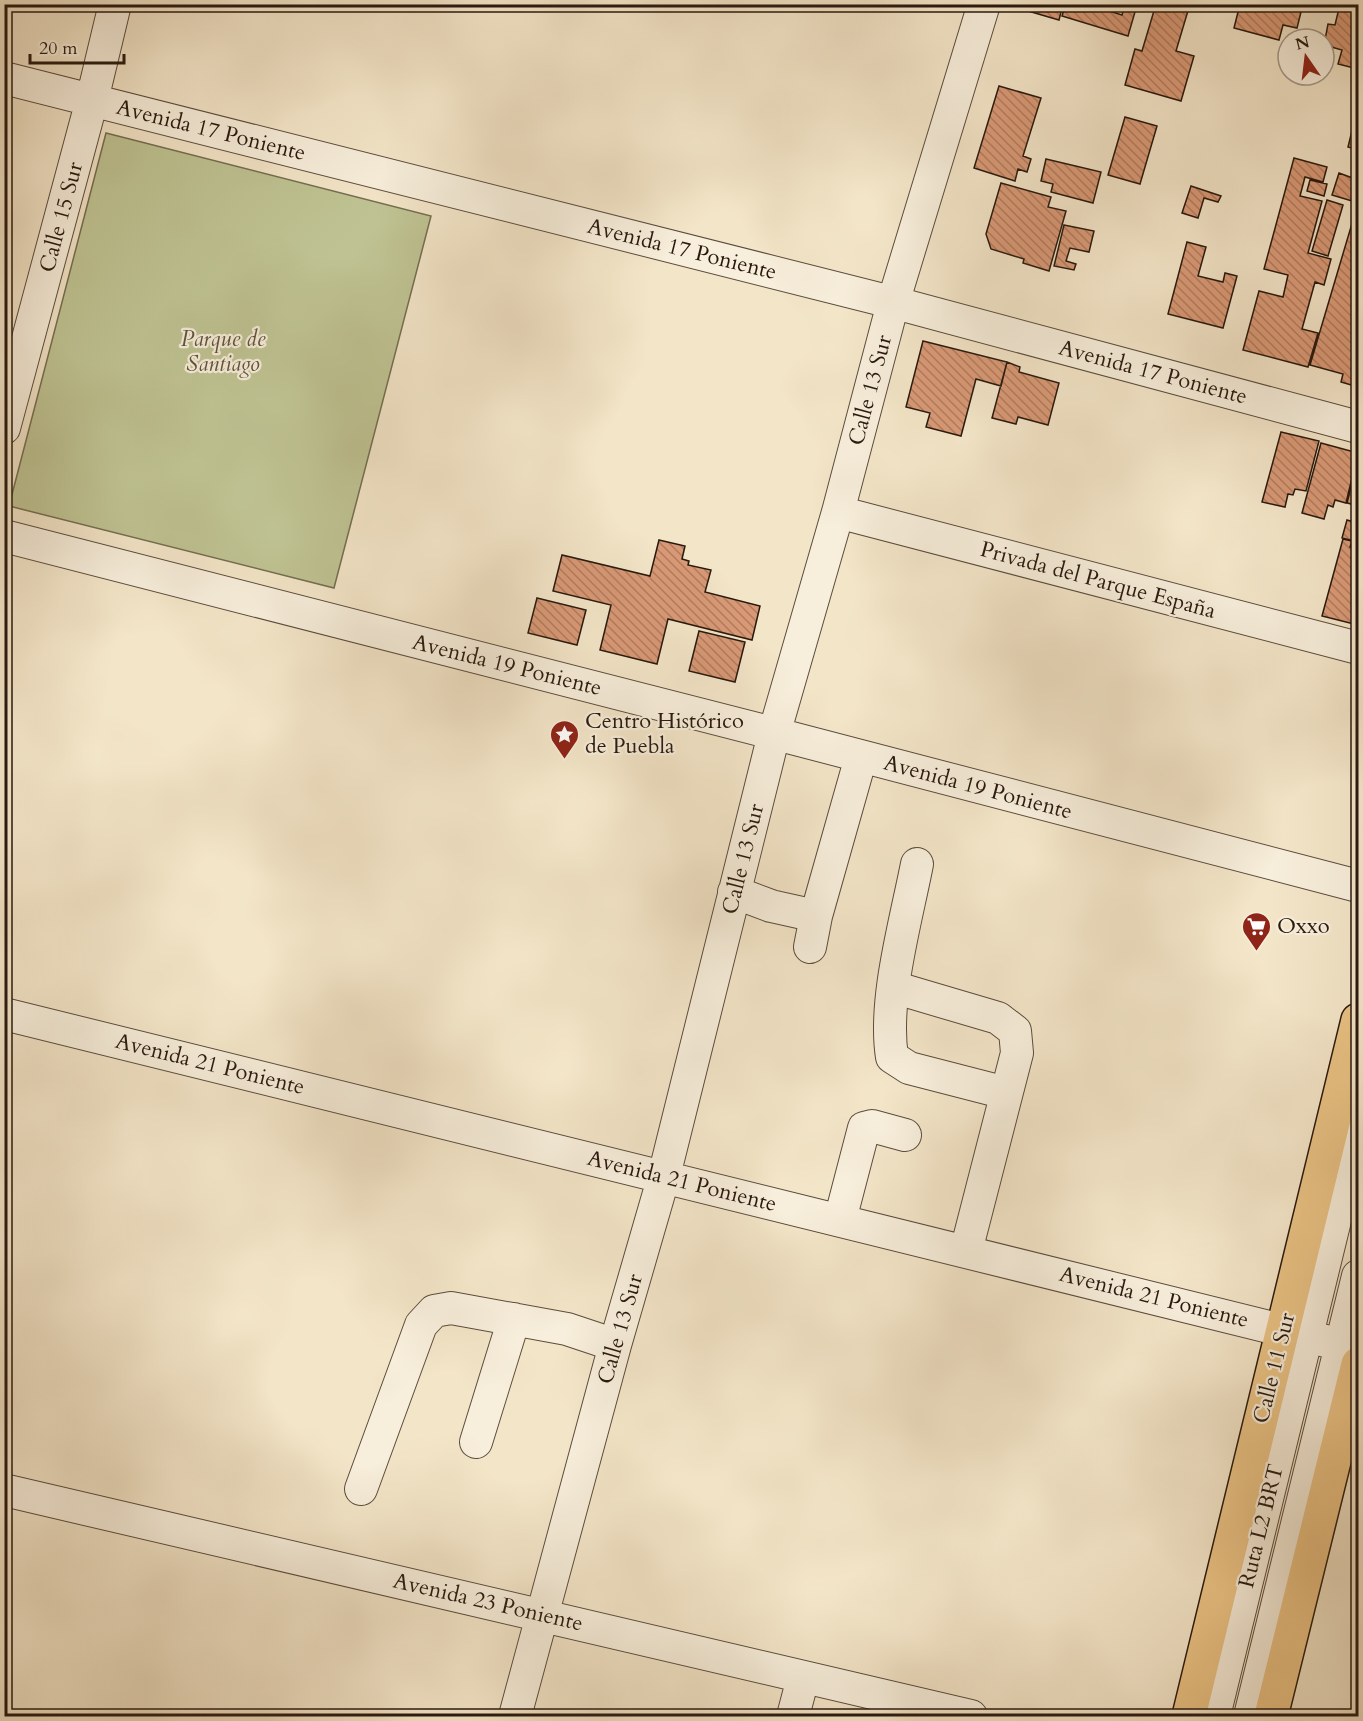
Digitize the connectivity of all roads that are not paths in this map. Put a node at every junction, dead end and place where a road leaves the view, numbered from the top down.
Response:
1 (115, 4) edge
2 (984, 4) edge
3 (4, 78) edge
4 (92, 100) junction
5 (893, 303) junction
6 (1359, 427) edge
7 (4, 428) edge
8 (838, 512) junction
9 (4, 536) edge
10 (1359, 648) edge
11 (774, 734) junction
12 (861, 757) junction
13 (917, 864) dead end
14 (1359, 886) edge
15 (734, 892) junction
16 (816, 916) junction
17 (810, 947) dead end
18 (893, 987) junction
19 (4, 1014) edge
20 (1359, 1020) edge
21 (1006, 1093) junction
22 (1359, 1126) edge
23 (906, 1136) dead end
24 (663, 1176) junction
25 (840, 1220) junction
26 (966, 1251) junction
27 (1359, 1276) edge
28 (514, 1319) junction
29 (1295, 1332) junction
30 (615, 1345) junction
31 (1353, 1353) edge
32 (476, 1442) dead end
33 (361, 1489) dead end
34 (4, 1490) edge
35 (543, 1615) junction
36 (803, 1678) junction
37 (515, 1716) edge
38 (794, 1716) edge
39 (971, 1716) edge
40 (1188, 1716) edge
41 (1214, 1716) edge
42 (1250, 1716) edge
43 (1272, 1716) edge

1 - 4 street, Calle 15 Sur
2 - 5 street, Calle 13 Sur
3 - 4 street, Avenida 17 Poniente
4 - 5 street, Avenida 17 Poniente
4 - 7 street, Calle 15 Sur
5 - 6 street, Avenida 17 Poniente
5 - 8 street, Calle 13 Sur
8 - 10 street, Privada del Parque España
8 - 11 street, Calle 13 Sur
9 - 11 street, Avenida 19 Poniente
11 - 12 street, Avenida 19 Poniente
11 - 15 street, Calle 13 Sur
12 - 14 street, Avenida 19 Poniente
12 - 16 street
13 - 18 street
15 - 16 street
15 - 24 street, Calle 13 Sur
16 - 17 street
18 - 21 street
18 - 21 street
19 - 24 street, Avenida 21 Poniente
20 - 29 main road, Calle 11 Sur
21 - 26 street
22 - 29 street, Ruta L2 BRT
23 - 25 street
24 - 25 street, Avenida 21 Poniente
24 - 30 street, Calle 13 Sur
25 - 26 street, Avenida 21 Poniente
26 - 29 street, Avenida 21 Poniente
27 - 31 street, Ruta L2 BRT
28 - 30 street
28 - 32 street
28 - 33 street
29 - 31 street, Avenida 21 Poniente
29 - 40 main road, Calle 11 Sur
29 - 41 street, Ruta L2 BRT
30 - 35 street, Calle 13 Sur
31 - 42 street, Ruta L2 BRT
31 - 43 main road
34 - 35 street, Avenida 23 Poniente
35 - 36 street, Avenida 23 Poniente
35 - 37 street, Calle 13 Sur
36 - 38 street
36 - 39 street, Avenida 23 Poniente

